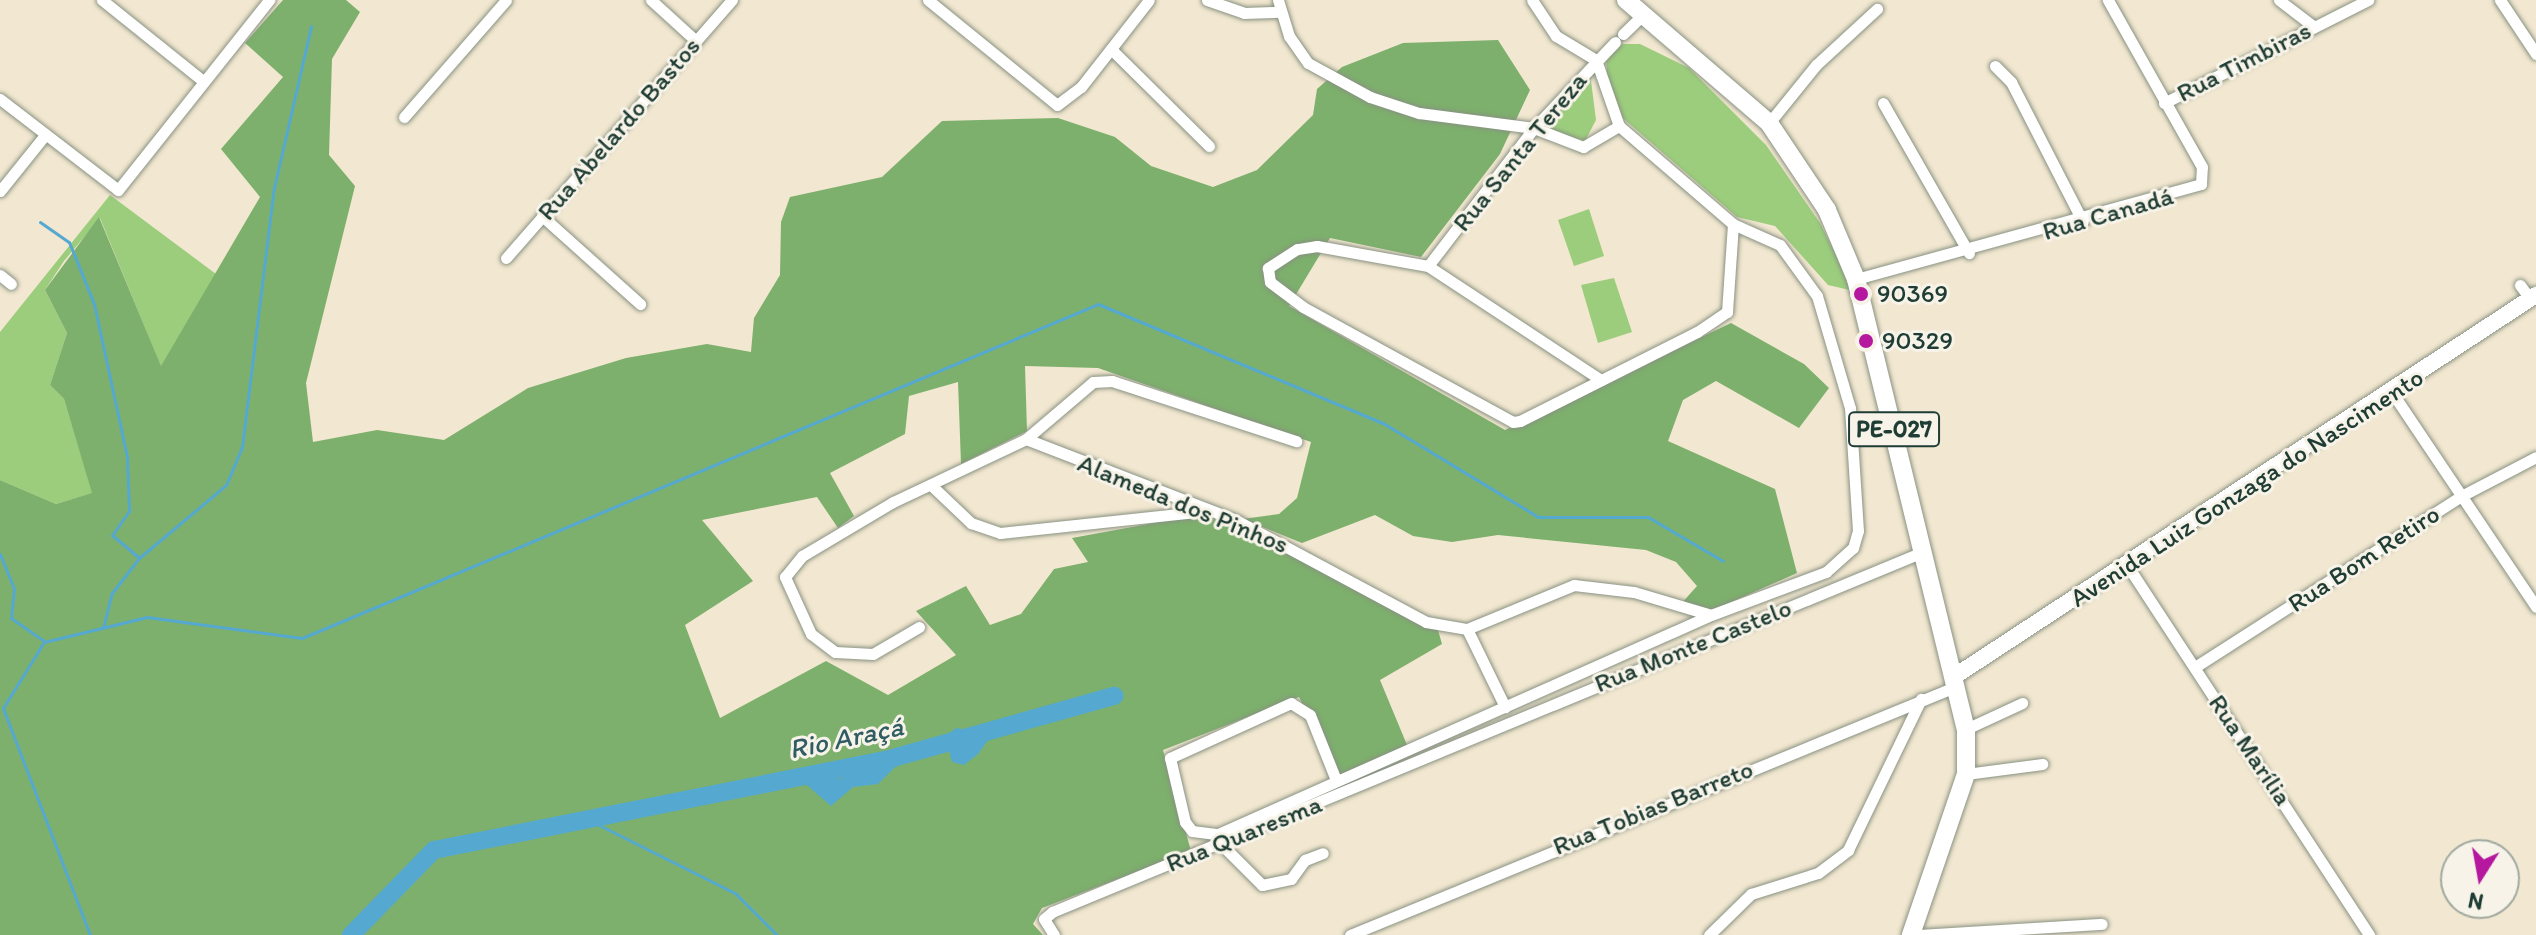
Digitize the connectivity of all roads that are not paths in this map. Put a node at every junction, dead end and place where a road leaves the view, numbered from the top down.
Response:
1 (102, 0) edge
2 (269, 0) edge
3 (506, 0) edge
4 (651, 0) edge
5 (732, 0) edge
6 (928, 0) edge
7 (1149, 0) edge
8 (1207, 0) edge
9 (1532, 0) edge
10 (1626, 0) edge
11 (2108, 0) edge
12 (2279, 0) edge
13 (2368, 0) edge
14 (2500, 0) edge
15 (1279, 6) edge
16 (1877, 9) dead end
17 (1643, 15) junction
18 (2313, 26) junction
19 (696, 41) junction
20 (1111, 49) junction
21 (2536, 54) edge
22 (1596, 60) junction
23 (1995, 66) dead end
24 (202, 80) junction
25 (0, 99) edge
26 (1883, 103) dead end
27 (2164, 103) junction
28 (404, 117) dead end
29 (1769, 123) junction
30 (1619, 126) junction
31 (1534, 128) junction
32 (45, 135) junction
33 (1209, 146) dead end
34 (0, 191) edge
35 (542, 216) junction
36 (2083, 222) junction
37 (1733, 224) junction
38 (1969, 253) junction
39 (506, 258) dead end
40 (1428, 266) junction
41 (0, 275) edge
42 (1856, 279) junction
43 (11, 284) dead end
44 (2529, 293) edge
45 (640, 304) dead end
46 (1601, 380) junction
47 (2391, 391) junction
48 (1026, 439) junction
49 (1296, 441) dead end
50 (2536, 457) edge
51 (932, 486) junction
52 (2463, 495) junction
53 (1211, 510) junction
54 (1925, 551) junction
55 (2129, 568) junction
56 (2536, 607) edge
57 (1711, 615) junction
58 (919, 627) dead end
59 (1467, 629) junction
60 (2195, 667) junction
61 (1956, 681) junction
62 (1921, 699) junction
63 (2022, 703) dead end
64 (1505, 707) junction
65 (1966, 729) junction
66 (1462, 742) joint
67 (2042, 764) dead end
68 (1966, 774) junction
69 (1336, 780) junction
70 (1221, 844) junction
71 (1323, 853) dead end
72 (2102, 924) dead end
73 (1054, 935) edge
74 (1350, 935) edge
75 (1709, 935) edge
76 (1911, 935) edge
77 (1920, 935) edge
78 (2369, 935) edge

1 - 24 street
2 - 24 street
3 - 28 street
4 - 19 street
5 - 19 street, Rua Abelardo Bastos
6 - 20 street
7 - 20 street
8 - 15 street
9 - 22 street
10 - 17 main road, PE-027
11 - 27 street, Rua Canadá
12 - 18 street
13 - 18 street, Rua Timbiras
14 - 21 street
15 - 31 street
16 - 29 street
17 - 22 street, Rua Santa Tereza
17 - 29 main road, PE-027
18 - 27 street, Rua Timbiras
19 - 35 street, Rua Abelardo Bastos
20 - 33 street
22 - 30 street
22 - 31 street, Rua Santa Tereza
23 - 36 street
24 - 32 street
25 - 32 street
26 - 38 street
27 - 36 street, Rua Canadá
29 - 42 main road, PE-027
30 - 31 street
30 - 37 street
31 - 40 street, Rua Santa Tereza
32 - 34 street
35 - 39 street, Rua Abelardo Bastos
35 - 45 street
36 - 38 street, Rua Canadá
37 - 46 street
37 - 57 street
38 - 42 street, Rua Canadá
40 - 46 street
40 - 46 street
41 - 43 street
42 - 54 main road, PE-027
44 - 47 main road, Avenida Luiz Gonzaga do Nascimento
47 - 52 street
47 - 55 main road, Avenida Luiz Gonzaga do Nascimento
48 - 49 street
48 - 51 street
48 - 53 street, Alameda dos Pinhos
50 - 52 street, Rua Bom Retiro
51 - 53 street
51 - 58 street
52 - 56 street
52 - 60 street, Rua Bom Retiro
53 - 59 street, Alameda dos Pinhos
54 - 61 main road, PE-027
54 - 66 street, Rua Monte Castelo
55 - 60 street, Rua Marília
55 - 61 main road, Avenida Luiz Gonzaga do Nascimento
57 - 59 street
57 - 64 street
59 - 64 street
60 - 78 street, Rua Marília
61 - 62 street, Rua Tobias Barreto
61 - 65 main road, PE-027
62 - 74 street, Rua Tobias Barreto
62 - 75 street
63 - 65 street
64 - 69 street
65 - 68 main road, PE-027
66 - 70 street, Rua Quaresma
67 - 68 street
68 - 76 main road, PE-027
69 - 69 street
70 - 71 street
70 - 73 street, Rua Quaresma
72 - 77 street

